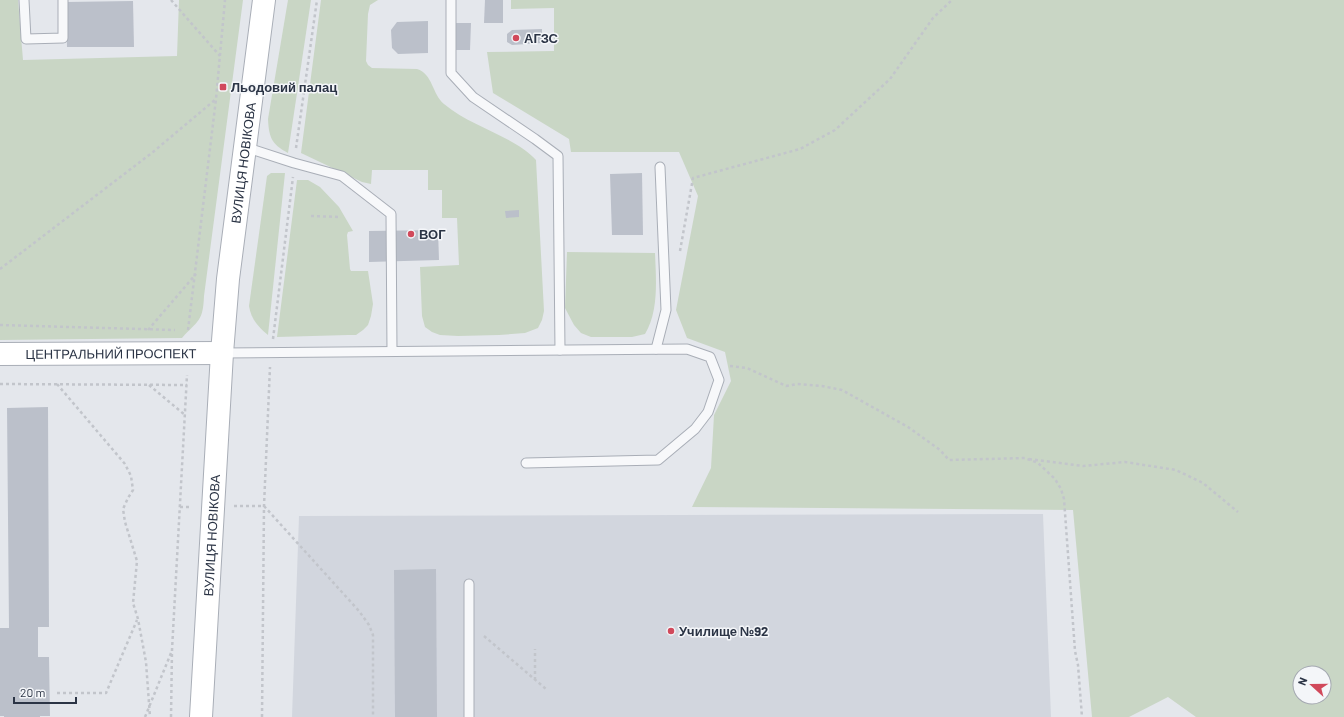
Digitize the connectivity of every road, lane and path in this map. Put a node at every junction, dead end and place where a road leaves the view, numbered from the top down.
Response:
1 (24, 0) edge
2 (63, 0) edge
3 (171, 0) edge
4 (225, 0) edge
5 (264, 0) edge
6 (451, 0) edge
7 (952, 0) edge
8 (220, 56) junction
9 (216, 99) junction
10 (245, 146) junction
11 (660, 167) dead end
12 (311, 216) dead end
13 (341, 217) dead end
14 (679, 255) dead end
15 (0, 269) edge
16 (196, 274) junction
17 (0, 325) edge
18 (149, 329) junction
19 (176, 330) dead end
20 (183, 330) dead end
21 (145, 334) dead end
22 (656, 349) junction
23 (560, 350) junction
24 (392, 351) junction
25 (187, 353) junction
26 (222, 353) junction
27 (0, 354) edge
28 (713, 366) junction
29 (0, 384) edge
30 (57, 384) junction
31 (149, 385) junction
32 (187, 385) junction
33 (185, 415) junction
34 (1025, 458) junction
35 (526, 463) dead end
36 (180, 507) junction
37 (213, 507) junction
38 (1238, 512) dead end
39 (469, 584) dead end
40 (138, 619) junction
41 (469, 624) junction
42 (535, 649) dead end
43 (172, 650) junction
44 (535, 680) junction
45 (546, 689) dead end
46 (57, 693) dead end
47 (148, 708) junction
48 (145, 717) edge
49 (150, 717) edge
50 (171, 717) edge
51 (201, 717) edge
52 (373, 717) edge
53 (469, 717) edge
54 (1082, 717) edge

1 - 2 lane
3 - 8 path
4 - 8 path
5 - 10 main road, ВУЛИЦЯ НОВІКОВА
6 - 23 lane
7 - 14 path
8 - 9 path
9 - 15 path
9 - 16 path
10 - 24 lane
10 - 26 main road, ВУЛИЦЯ НОВІКОВА
11 - 22 lane
12 - 13 path
16 - 18 path
16 - 20 path
17 - 18 path
18 - 19 path
18 - 21 path
22 - 23 lane
22 - 28 lane
23 - 24 lane
24 - 26 lane
25 - 26 main road, ЦЕНТРАЛЬНИЙ ПРОСПЕКТ
25 - 27 main road, ЦЕНТРАЛЬНИЙ ПРОСПЕКТ
25 - 32 path
26 - 37 main road, ВУЛИЦЯ НОВІКОВА
28 - 34 path
28 - 35 lane
29 - 30 path
30 - 31 path
30 - 40 path
31 - 32 path
31 - 33 path
32 - 33 path
33 - 36 path
34 - 38 path
34 - 54 path
36 - 37 path
36 - 43 path
37 - 51 main road, ВУЛИЦЯ НОВІКОВА
37 - 52 path
39 - 41 lane
40 - 46 path
40 - 47 path
41 - 44 path
41 - 53 lane
42 - 44 path
43 - 47 path
43 - 50 path
44 - 45 path
47 - 48 path
47 - 49 path

